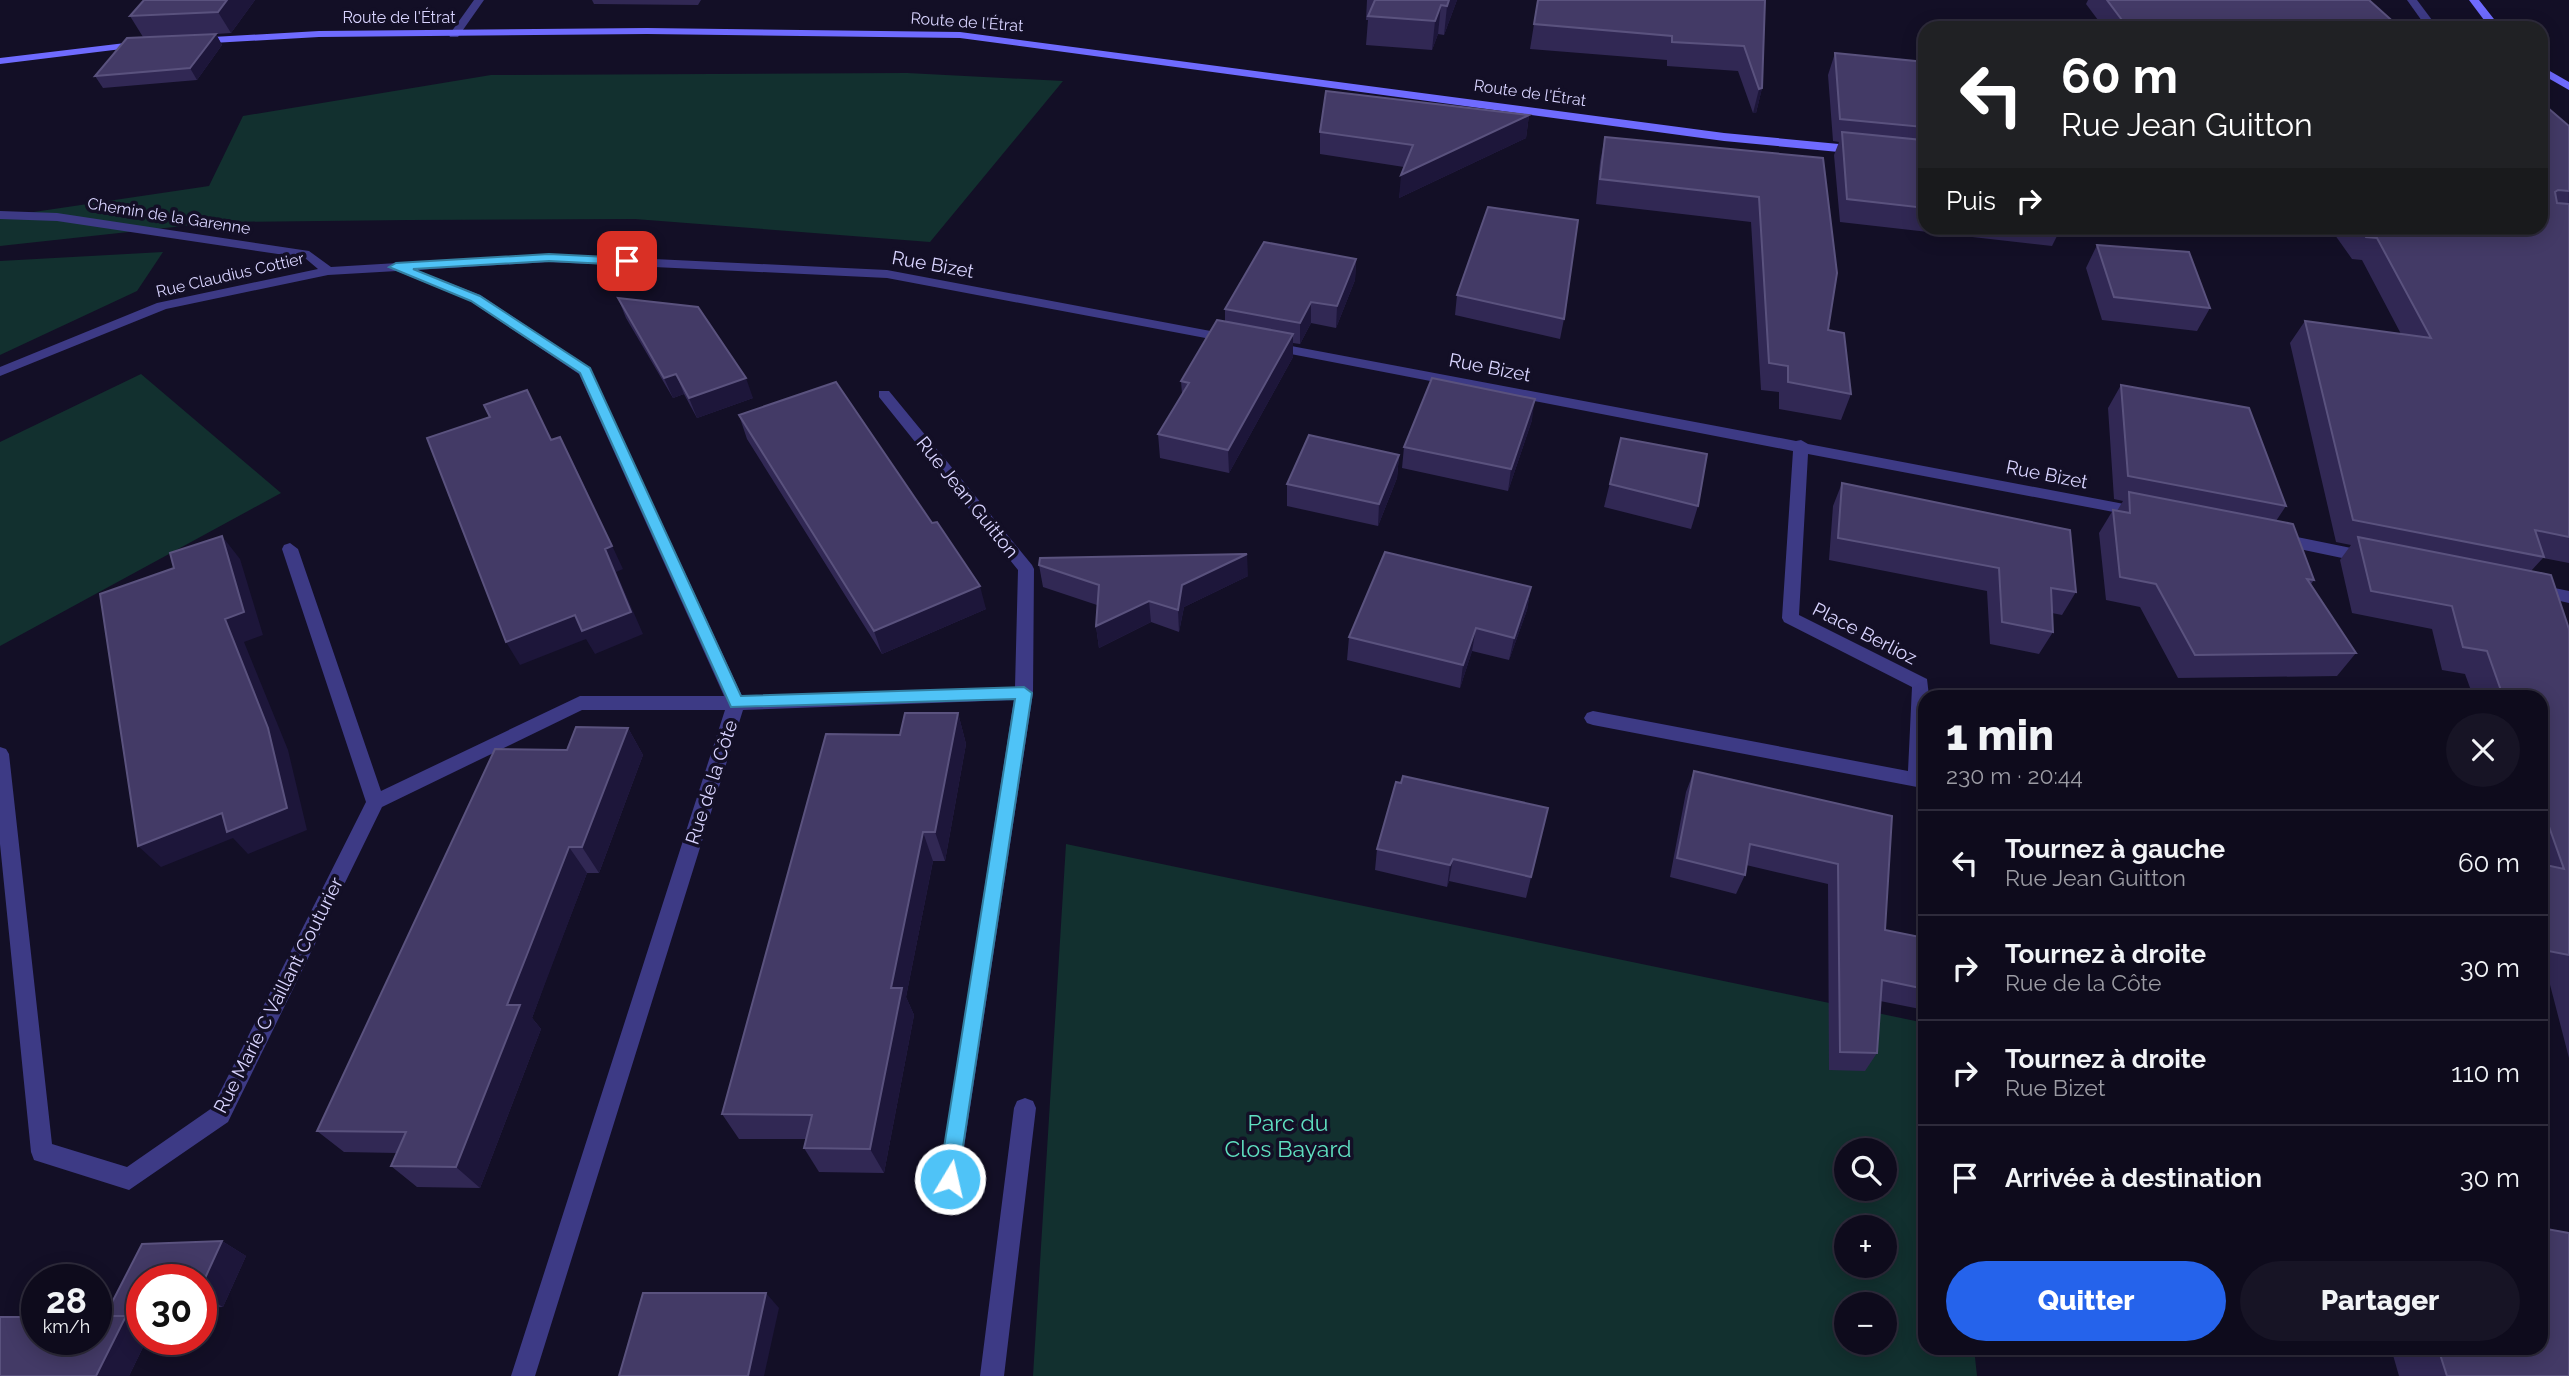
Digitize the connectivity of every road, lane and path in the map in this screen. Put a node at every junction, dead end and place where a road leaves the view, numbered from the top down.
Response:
1 (479, 0) edge
2 (2412, 0) edge
3 (2474, 0) edge
4 (2428, 21) edge
5 (2490, 21) edge
6 (454, 35) junction
7 (181, 42) edge
8 (153, 43) edge
9 (0, 61) edge
10 (2548, 74) edge
11 (2569, 87) edge
12 (1871, 151) edge
13 (0, 215) edge
14 (396, 267) junction
15 (328, 271) junction
16 (0, 372) edge
17 (884, 394) dead end
18 (1801, 445) junction
19 (2158, 516) edge
20 (2267, 538) edge
21 (289, 549) dead end
22 (2377, 559) edge
23 (2514, 586) edge
24 (2569, 597) edge
25 (1921, 690) edge
26 (1024, 693) junction
27 (736, 703) junction
28 (1592, 718) dead end
29 (0, 754) edge
30 (1918, 756) edge
31 (375, 802) junction
32 (1025, 1108) dead end
33 (950, 1179) dead end
34 (523, 1376) edge
35 (992, 1376) edge

1 - 6 street
2 - 4 street
3 - 5 main road
6 - 7 main road, Route de l'Étrat
6 - 12 main road, Route de l'Étrat
8 - 9 main road
10 - 11 main road
13 - 15 street, Chemin de la Garenne
14 - 15 street, Rue Claudius Cottier
14 - 18 street, Rue Bizet
14 - 27 street, Rue de la Côte
15 - 16 street, Rue Claudius Cottier
17 - 26 street, Rue Jean Guitton
18 - 19 street, Rue Bizet
18 - 25 street, Place Berlioz
20 - 22 street
21 - 31 street
23 - 24 street
26 - 27 street
26 - 33 street, Rue Jean Guitton
27 - 31 street
27 - 34 street, Rue de la Côte
28 - 30 street, Place Berlioz
29 - 31 street, Rue Marie C Vaillant Couturier
32 - 35 street

